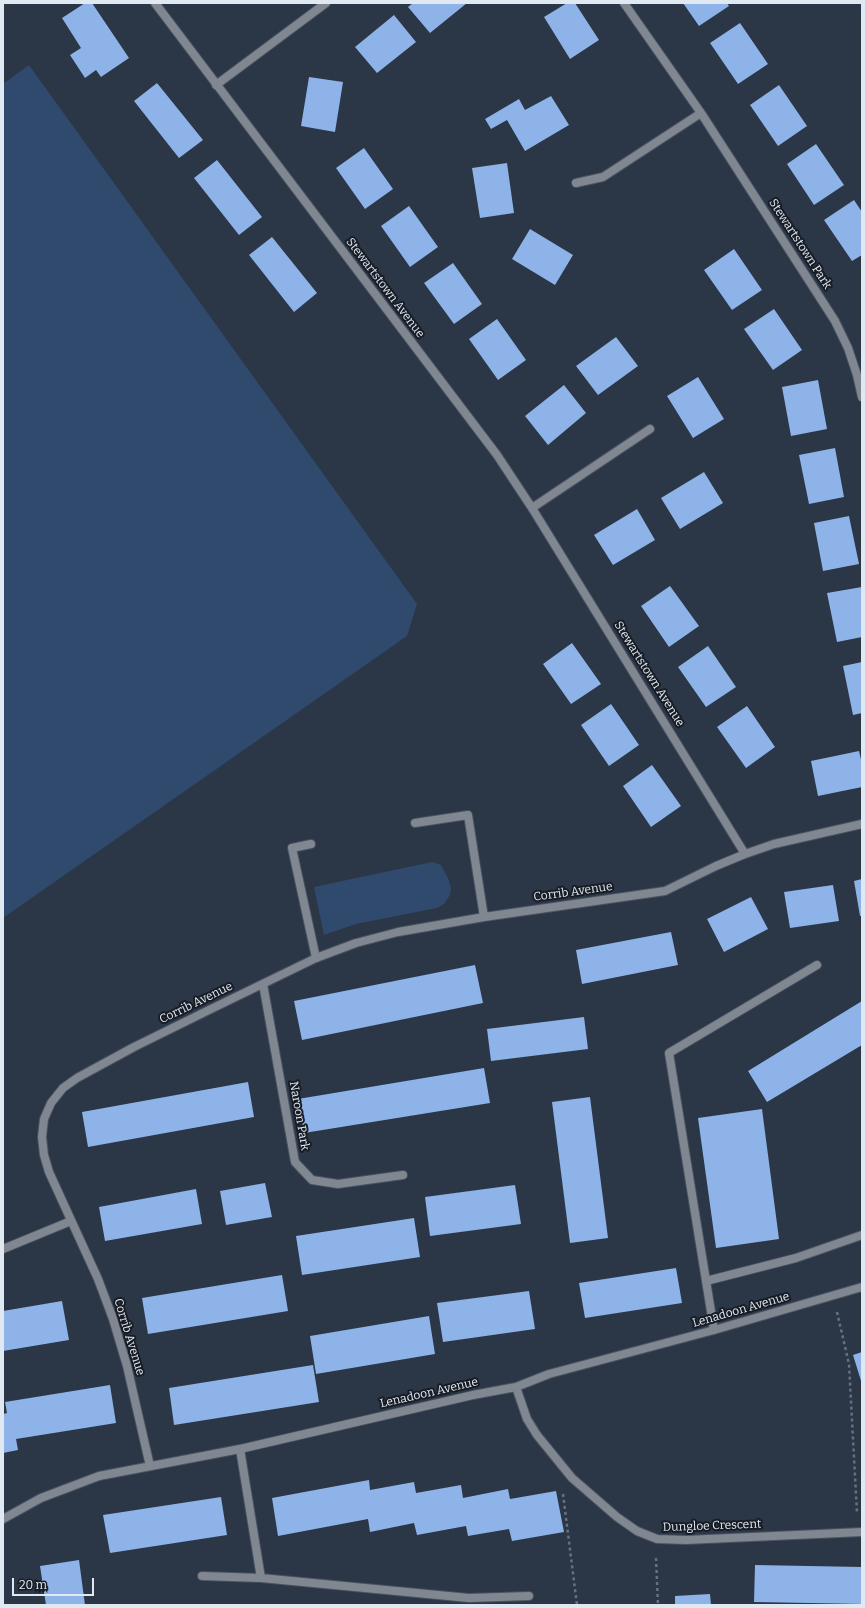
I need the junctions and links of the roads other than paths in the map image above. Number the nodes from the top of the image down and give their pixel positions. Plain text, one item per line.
1 (155, 3) edge
2 (326, 3) edge
3 (624, 3) edge
4 (216, 85) junction
5 (701, 113) junction
6 (576, 184) dead end
7 (862, 397) edge
8 (650, 429) dead end
9 (532, 508) junction
10 (415, 822) dead end
11 (862, 824) edge
12 (311, 844) dead end
13 (745, 854) junction
14 (484, 916) junction
15 (316, 958) junction
16 (817, 965) dead end
17 (263, 984) junction
18 (403, 1175) dead end
19 (71, 1221) junction
20 (862, 1235) edge
21 (3, 1249) edge
22 (706, 1281) junction
23 (862, 1287) edge
24 (714, 1330) junction
25 (516, 1387) junction
26 (240, 1449) junction
27 (150, 1466) junction
28 (3, 1519) edge
29 (860, 1532) edge
30 (202, 1576) dead end
31 (261, 1578) junction
32 (529, 1596) dead end

1 - 4 street, Stewartstown Avenue
2 - 4 street
3 - 5 street, Stewartstown Park
4 - 9 street, Stewartstown Avenue
5 - 6 street
5 - 7 street, Stewartstown Park
8 - 9 street
9 - 13 street, Stewartstown Avenue
10 - 14 street
11 - 13 street
12 - 15 street
13 - 14 street, Corrib Avenue
14 - 15 street, Corrib Avenue
15 - 17 street, Corrib Avenue
16 - 22 street
17 - 18 street, Naroon Park
17 - 19 street, Corrib Avenue
19 - 21 street
19 - 27 street, Corrib Avenue
20 - 22 street
22 - 24 street
23 - 24 street, Lenadoon Avenue
24 - 25 street, Lenadoon Avenue
25 - 26 street, Lenadoon Avenue
25 - 29 street, Dungloe Crescent
26 - 27 street, Lenadoon Avenue
26 - 31 street
27 - 28 street, Lenadoon Avenue
30 - 31 street
31 - 32 street

